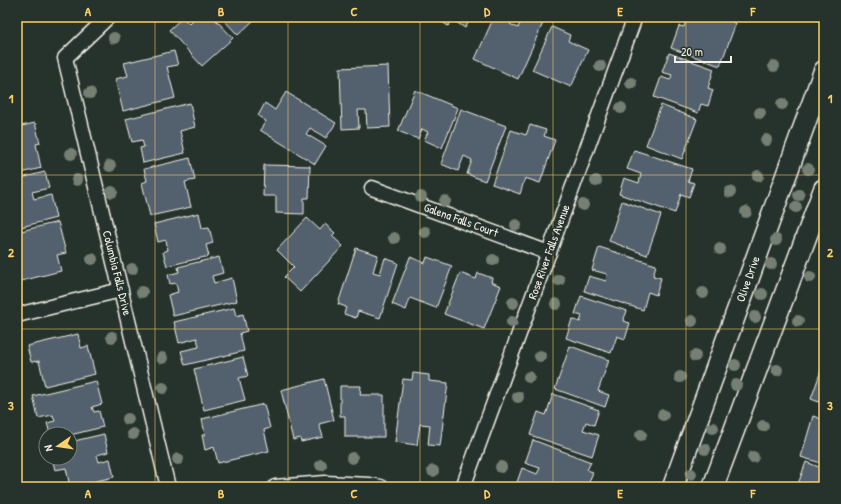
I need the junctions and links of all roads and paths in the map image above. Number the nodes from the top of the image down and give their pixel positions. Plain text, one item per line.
1 (108, 17) edge
2 (635, 17) edge
3 (824, 71) edge
4 (372, 188) dead end
5 (824, 189) edge
6 (549, 253) junction
7 (121, 290) junction
8 (17, 314) edge
9 (168, 487) edge
10 (275, 487) edge
11 (381, 487) edge
12 (463, 487) edge
13 (673, 487) edge
14 (713, 487) edge

1 - 7 street, Columbia Falls Drive
2 - 6 street, Rose River Falls Avenue
3 - 13 main road, Olive Drive
4 - 6 street, Galena Falls Court
5 - 14 main road
6 - 12 street, Rose River Falls Avenue
7 - 8 street
7 - 9 street, Columbia Falls Drive
10 - 11 street

